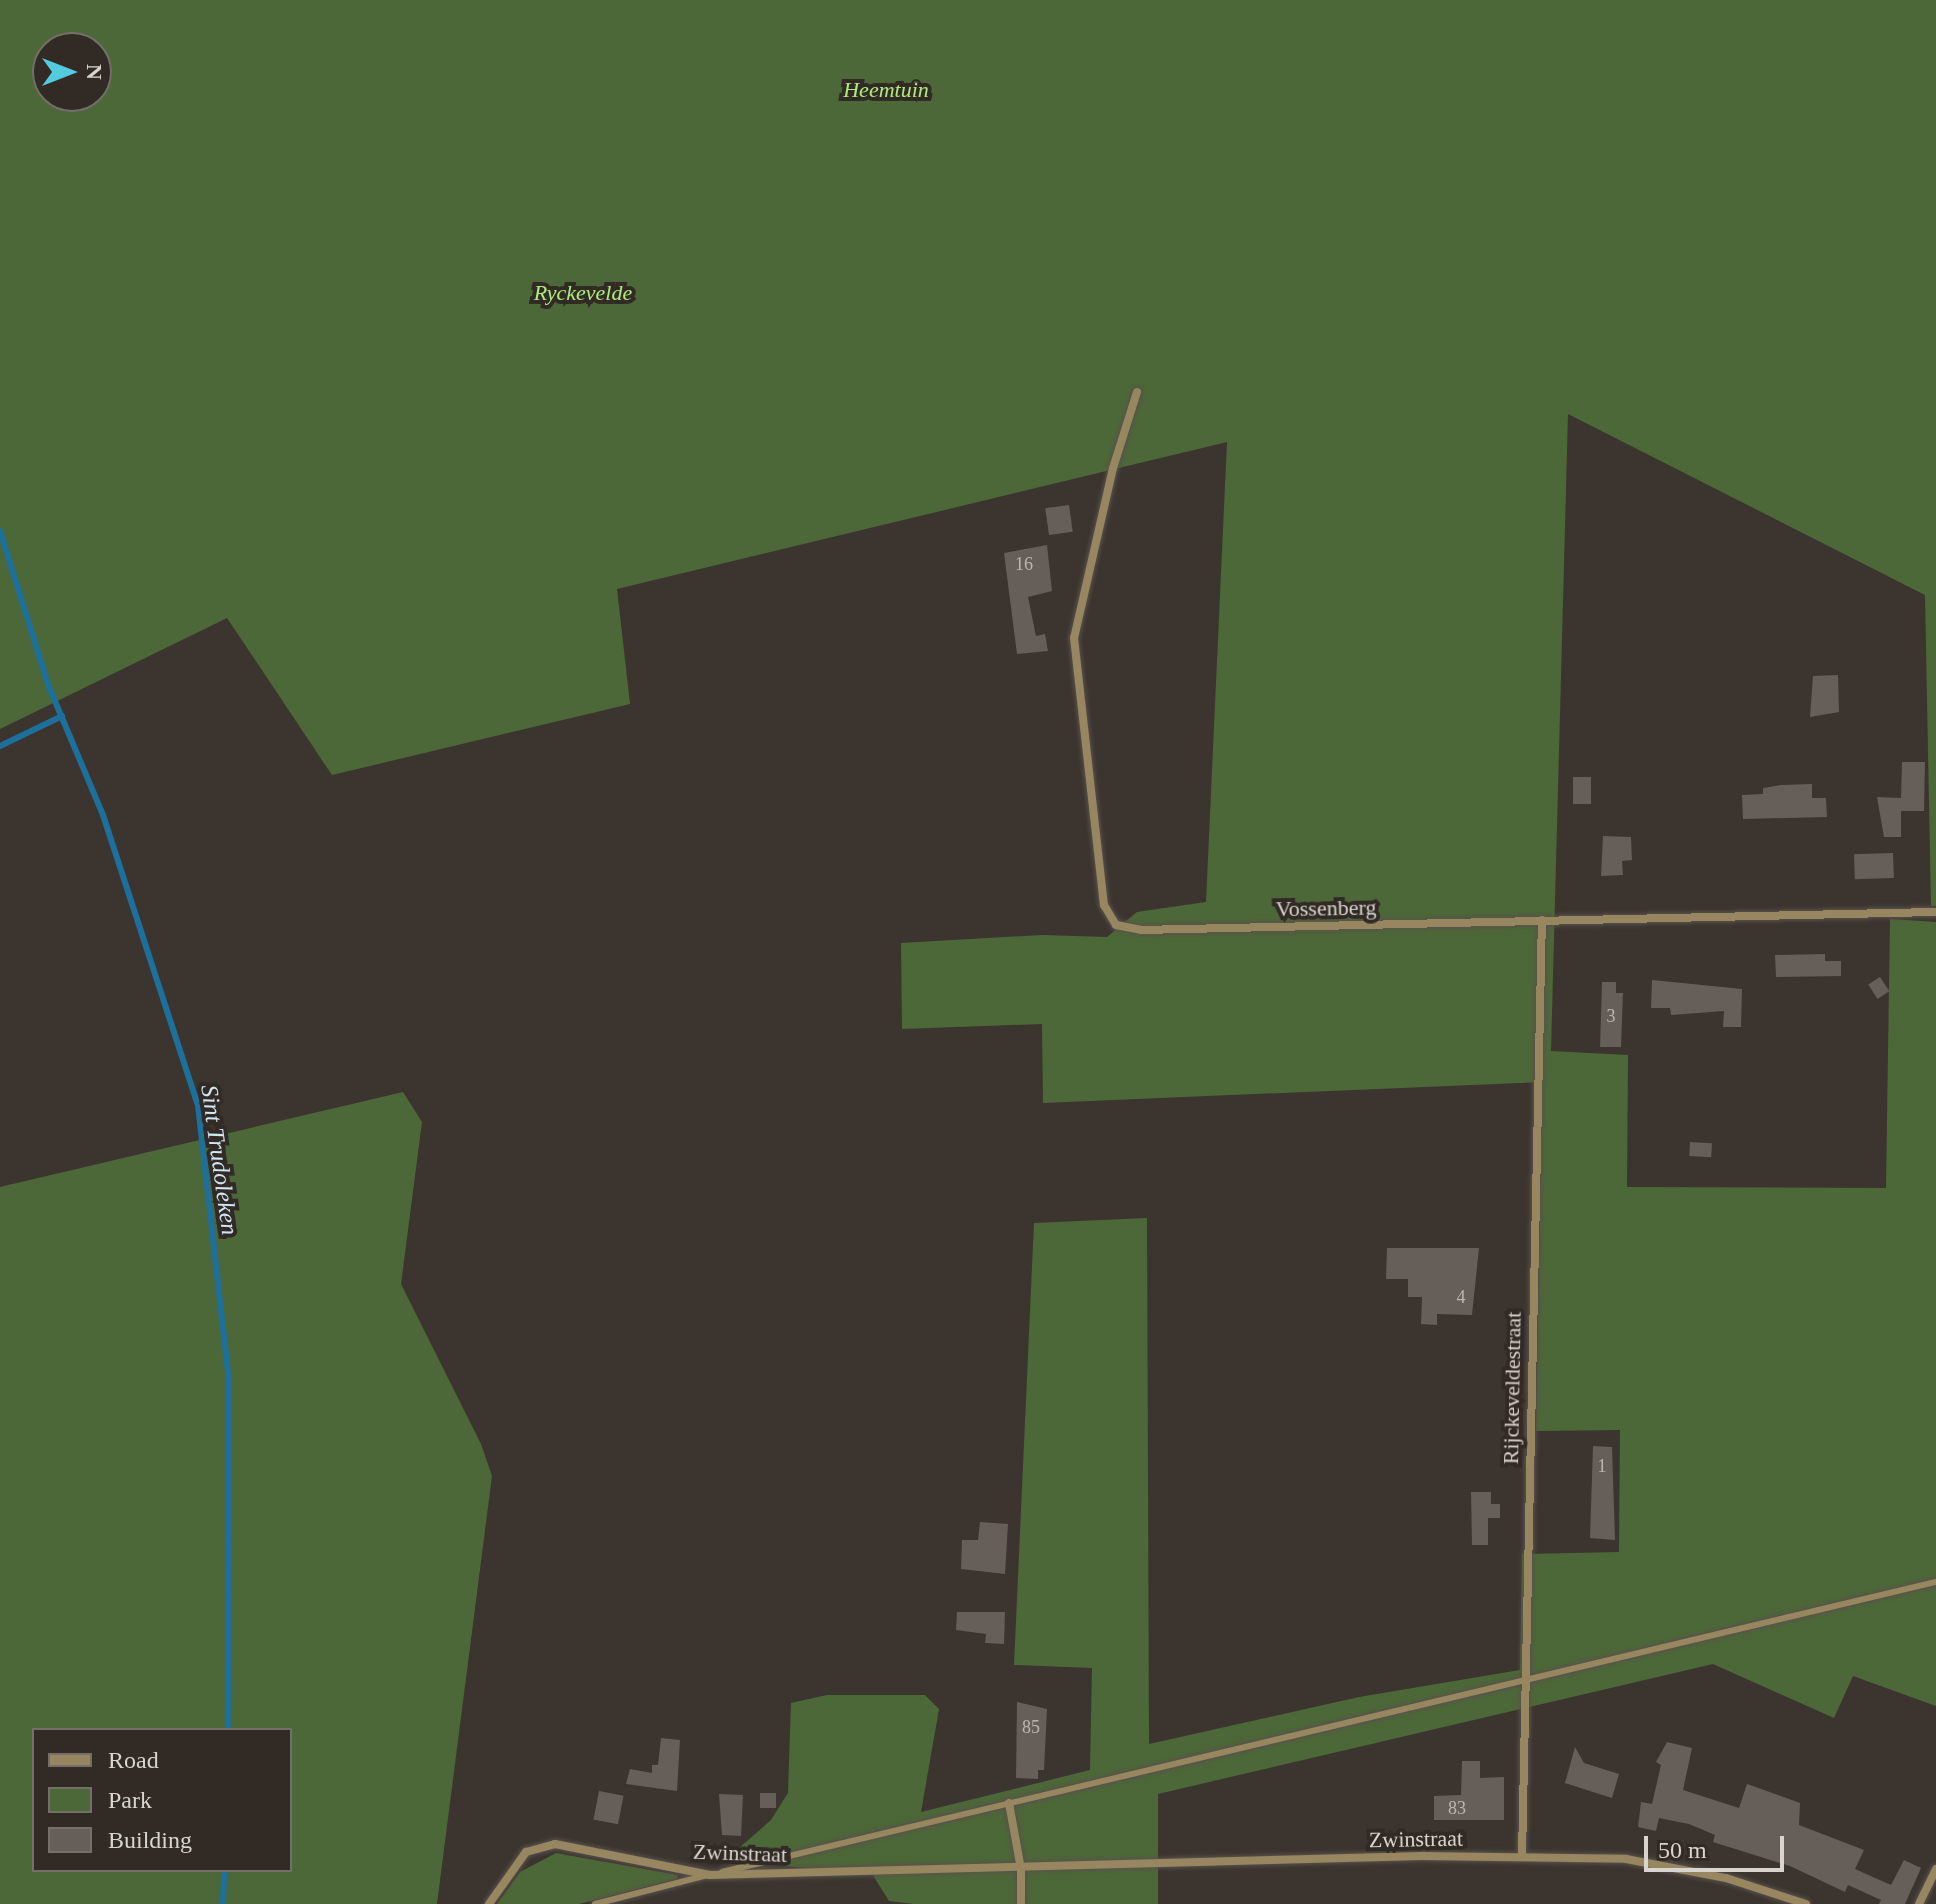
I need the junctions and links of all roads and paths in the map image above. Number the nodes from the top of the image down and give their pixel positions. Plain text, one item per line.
1 (1137, 392) dead end
2 (1936, 912) edge
3 (1542, 920) junction
4 (1936, 1582) edge
5 (1523, 1681) junction
6 (1009, 1803) junction
7 (1522, 1856) junction
8 (1021, 1869) junction
9 (1936, 1869) edge
10 (710, 1875) junction
11 (489, 1904) edge
12 (595, 1904) edge
13 (1021, 1904) edge
14 (1806, 1904) edge
15 (1919, 1904) edge

1 - 3 street, Vossenberg
2 - 3 street, Vossenberg
3 - 5 street, Rijckeveldestraat
4 - 5 lane
5 - 6 lane
5 - 7 street, Rijckeveldestraat
6 - 8 street
6 - 10 lane
7 - 8 street, Zwinstraat
7 - 14 street, Zwinstraat
8 - 10 street, Zwinstraat
8 - 13 street
9 - 15 street
10 - 11 street, Zwinstraat
10 - 12 lane

